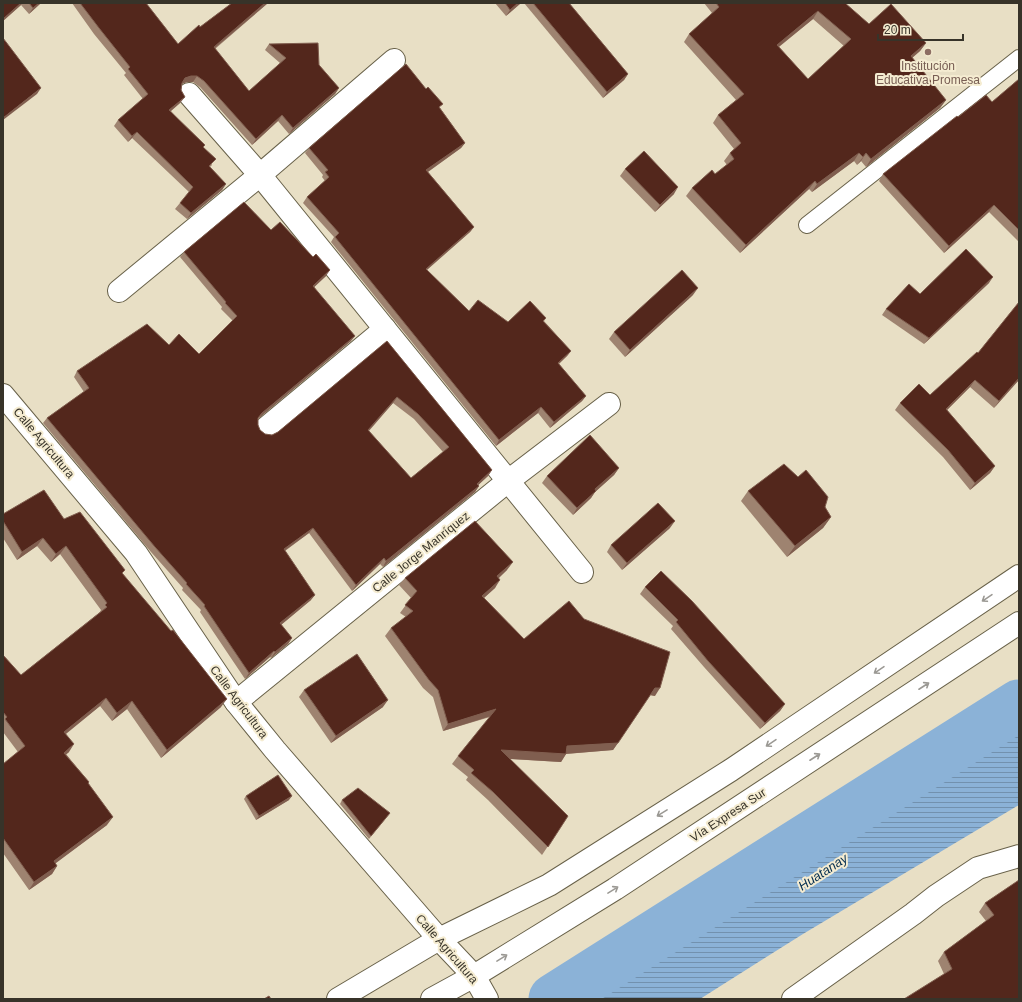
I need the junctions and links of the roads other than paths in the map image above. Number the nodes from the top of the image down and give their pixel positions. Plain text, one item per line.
1 (1019, 58) edge
2 (394, 60) dead end
3 (189, 94) dead end
4 (260, 175) junction
5 (807, 225) dead end
6 (119, 291) dead end
7 (385, 330) junction
8 (3, 395) edge
9 (609, 404) dead end
10 (266, 428) dead end
11 (508, 481) junction
12 (582, 572) dead end
13 (1019, 576) edge
14 (1019, 623) edge
15 (236, 702) junction
16 (1019, 856) edge
17 (439, 939) junction
18 (474, 976) junction
19 (799, 997) edge
20 (338, 999) edge
21 (432, 999) edge
22 (487, 999) edge

1 - 5 lane
2 - 4 street
3 - 4 street
4 - 6 street
4 - 7 street
7 - 10 street
7 - 11 street
8 - 15 street, Calle Agricultura
9 - 11 street, Calle Jorge Manríquez
11 - 12 street
11 - 15 street, Calle Jorge Manríquez
13 -> 17 street
18 -> 14 street, Vía Expresa Sur
15 - 17 street, Calle Agricultura
16 - 19 street
17 - 18 street, Calle Agricultura
17 - 20 street
18 - 21 street, Vía Expresa Sur
18 - 22 street, Calle Agricultura

